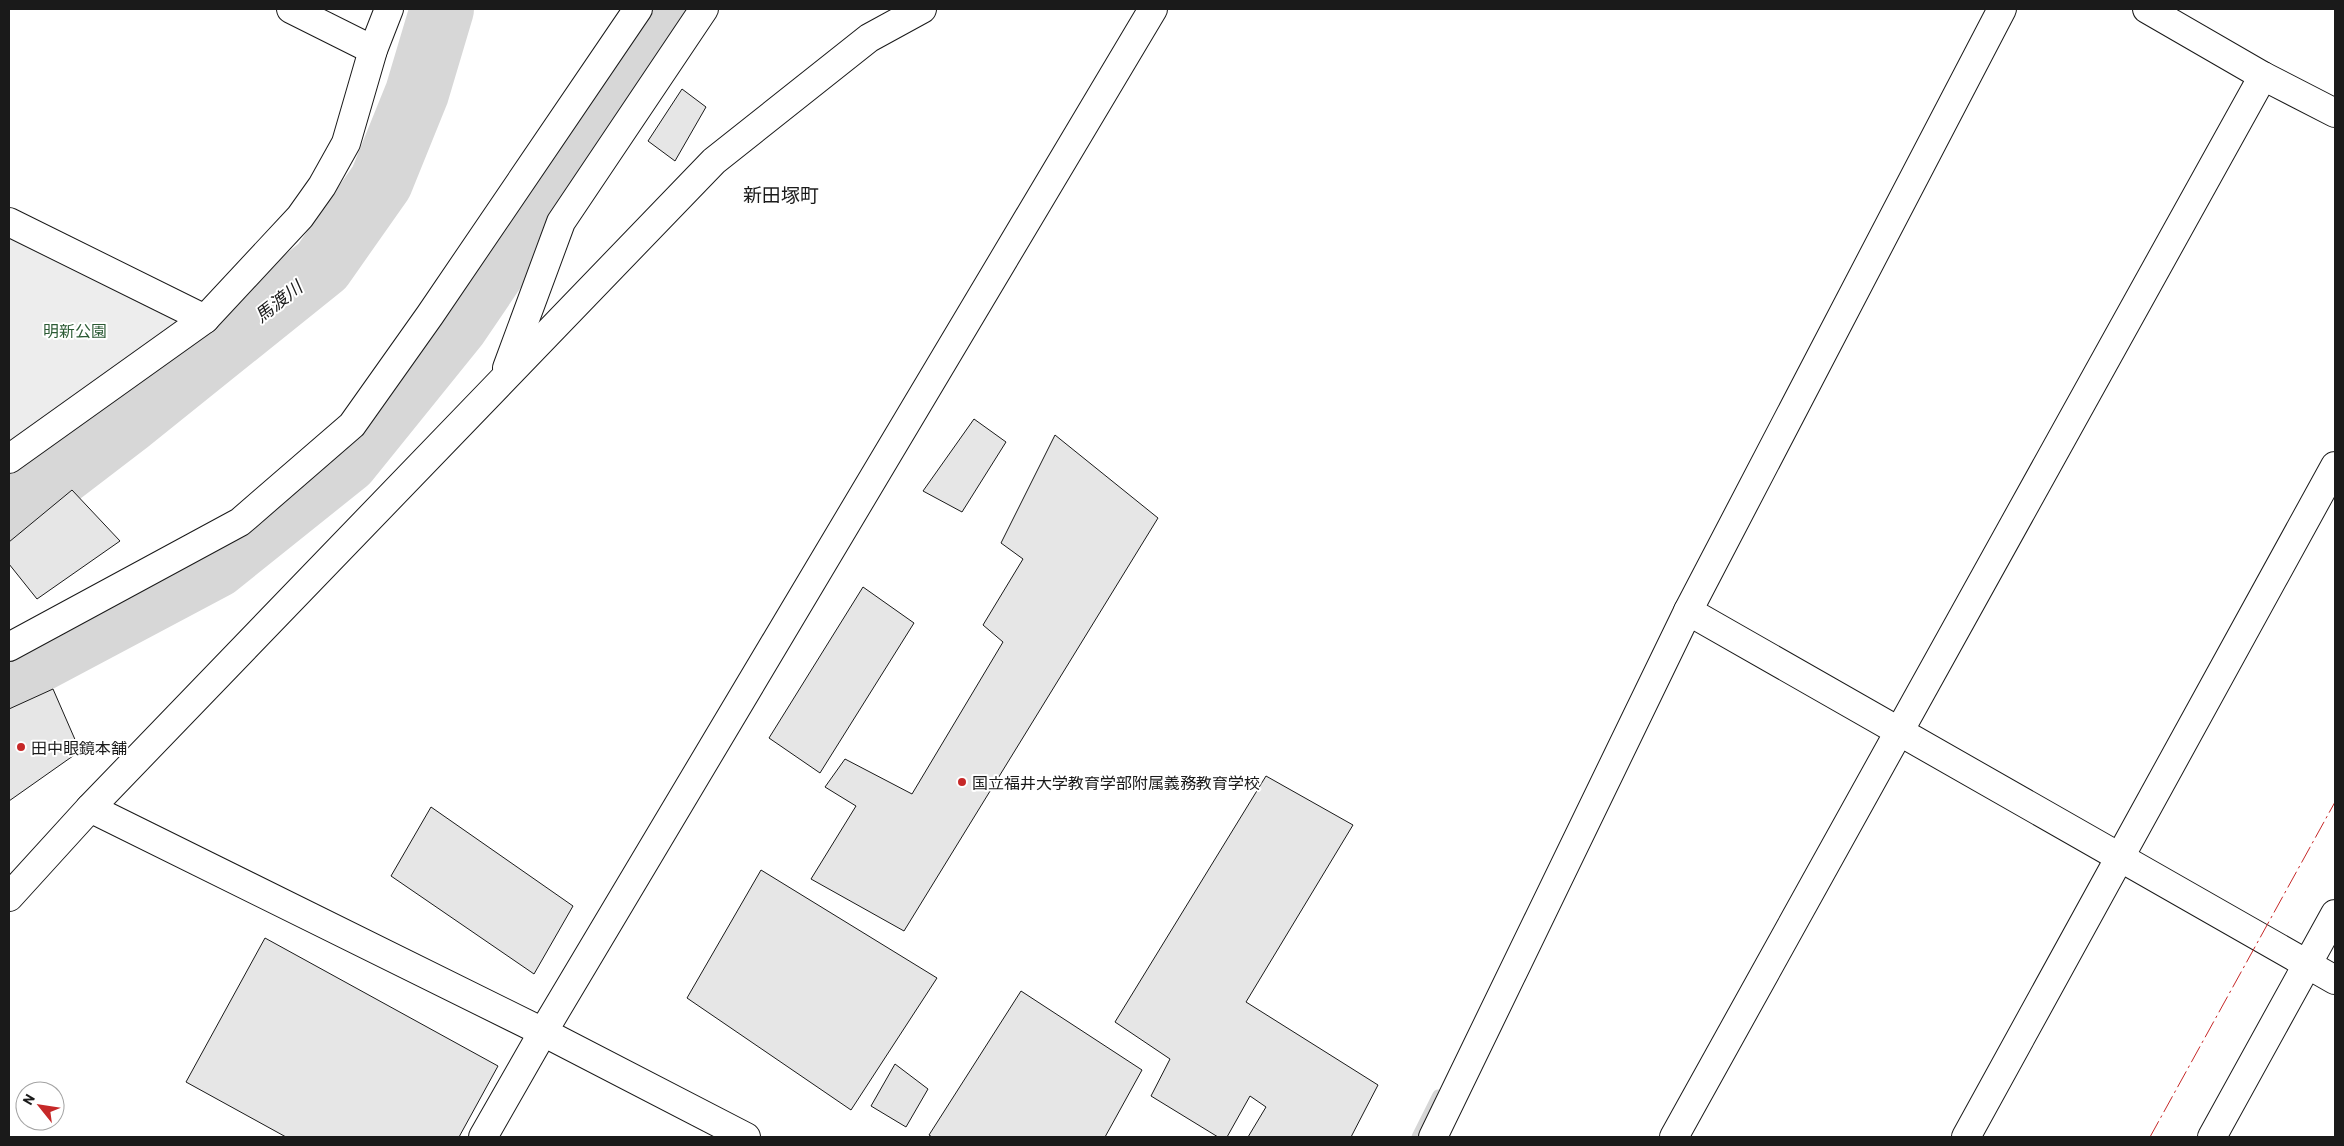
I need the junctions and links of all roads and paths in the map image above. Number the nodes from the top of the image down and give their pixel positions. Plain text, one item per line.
1 (291, 9) edge
2 (389, 9) edge
3 (638, 9) edge
4 (704, 9) edge
5 (922, 9) edge
6 (1153, 9) edge
7 (2002, 9) edge
8 (2148, 9) edge
9 (373, 50) junction
10 (2263, 76) junction
11 (2335, 114) edge
12 (9, 222) edge
13 (205, 319) junction
14 (503, 378) junction
15 (9, 459) edge
16 (2335, 466) edge
17 (1688, 611) junction
18 (9, 647) edge
19 (1898, 730) junction
20 (90, 808) junction
21 (2121, 857) junction
22 (9, 897) edge
23 (2335, 914) edge
24 (2308, 964) junction
25 (2335, 980) edge
26 (543, 1032) junction
27 (483, 1137) edge
28 (746, 1137) edge
29 (1434, 1137) edge
30 (1674, 1137) edge
31 (1966, 1137) edge
32 (2212, 1137) edge

1 - 9 street
2 - 9 street
3 - 18 street
4 - 14 street
5 - 14 street
6 - 26 street
7 - 17 street
8 - 10 street
9 - 13 street
10 - 11 street
10 - 19 street
12 - 13 street
13 - 15 street
14 - 20 street
16 - 21 street
17 - 19 street
17 - 29 street
19 - 21 street
19 - 30 street
20 - 22 street
20 - 26 street
21 - 24 street
21 - 31 street
23 - 24 street
24 - 25 street
24 - 32 street
26 - 27 street
26 - 28 street

